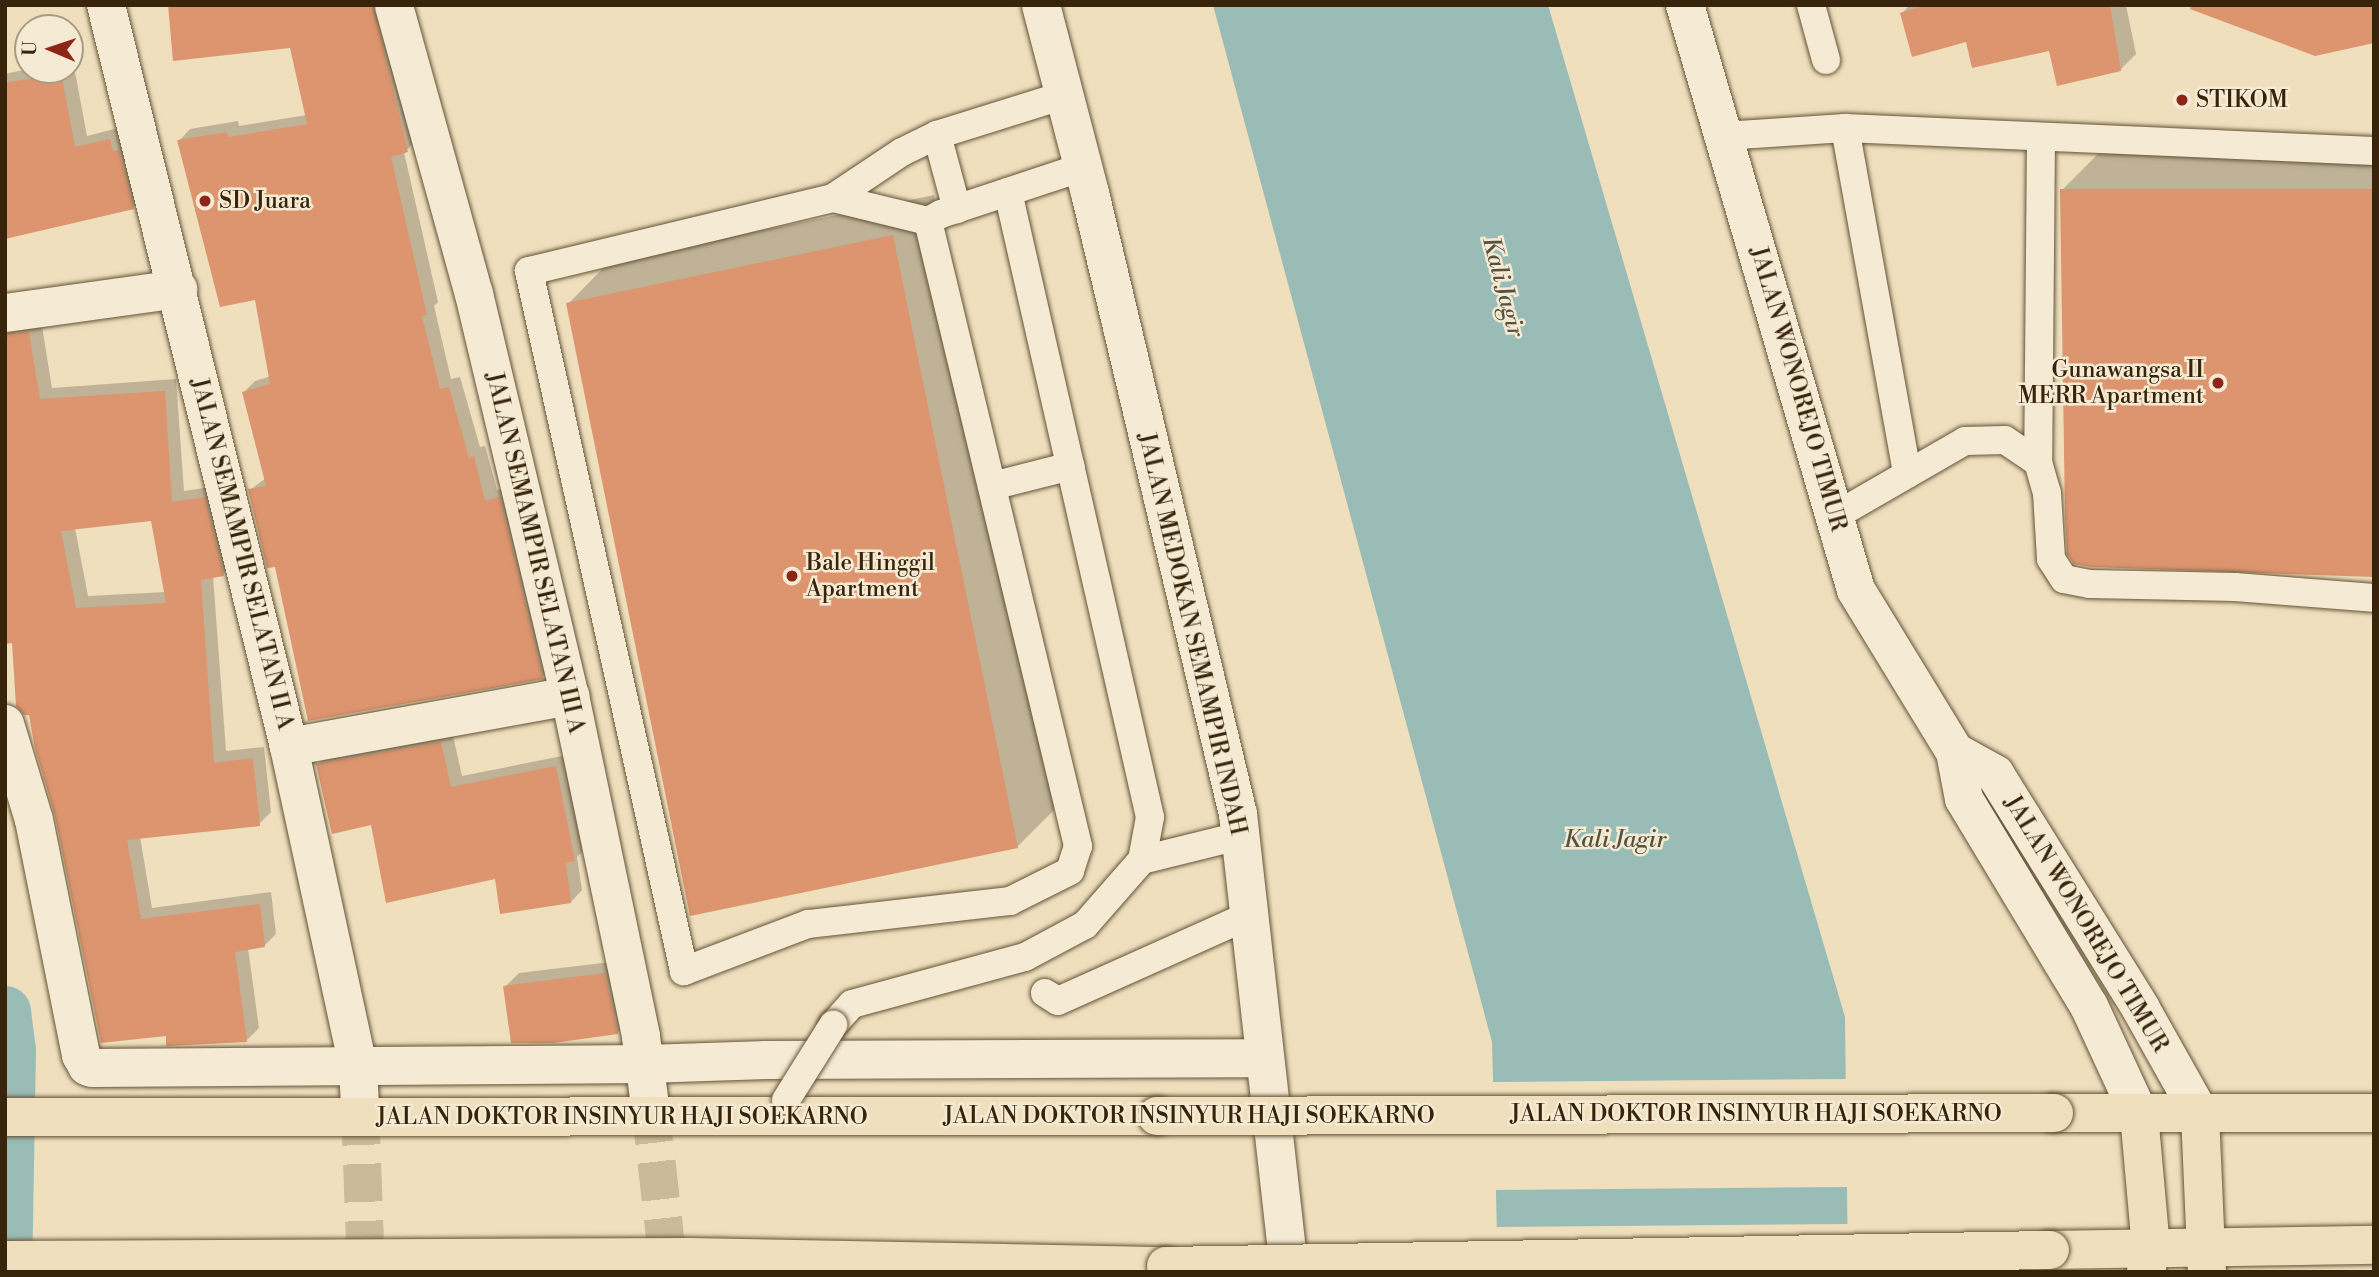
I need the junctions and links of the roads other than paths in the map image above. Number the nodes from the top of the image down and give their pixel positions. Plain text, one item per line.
1 (106, 5) edge
2 (1041, 5) edge
3 (1685, 5) edge
4 (1811, 5) edge
5 (394, 6) edge
6 (1826, 60) dead end
7 (1065, 95) junction
8 (1845, 128) junction
9 (937, 135) junction
10 (1724, 136) junction
11 (2041, 137) junction
12 (2374, 151) edge
13 (1083, 167) junction
14 (1008, 192) junction
15 (833, 198) junction
16 (957, 209) junction
17 (928, 221) junction
18 (178, 289) junction
19 (5, 313) edge
20 (2038, 462) junction
21 (1071, 466) junction
22 (1907, 473) junction
23 (992, 486) junction
24 (1835, 516) junction
25 (2374, 598) edge
26 (570, 696) junction
27 (5, 724) edge
28 (289, 747) junction
29 (1955, 752) junction
30 (1239, 836) junction
31 (1142, 860) junction
32 (1248, 916) junction
33 (1045, 993) dead end
34 (1263, 1058) junction
35 (646, 1064) junction
36 (358, 1065) junction
37 (650, 1105) tunnel mouth
38 (360, 1107) tunnel mouth
39 (780, 1108) junction
40 (2374, 1113) edge
41 (2139, 1114) junction
42 (2200, 1114) junction
43 (5, 1117) edge
44 (2374, 1245) edge
45 (5, 1259) edge
46 (2207, 1259) edge
47 (2149, 1260) edge
48 (694, 1264) edge
49 (1156, 1267) edge
50 (1289, 1272) edge

1 - 18 street, JALAN SEMAMPIR SELATAN II A
2 - 7 street, JALAN MEDOKAN SEMAMPIR INDAH
3 - 10 street, JALAN WONOREJO TIMUR
4 - 6 lane
5 - 26 street, JALAN SEMAMPIR SELATAN III A
7 - 9 lane
7 - 13 street, JALAN MEDOKAN SEMAMPIR INDAH
8 - 10 lane
8 - 11 lane
8 - 22 lane
9 - 15 lane
9 - 16 lane
10 - 24 street, JALAN WONOREJO TIMUR
11 - 12 lane
11 - 20 lane
13 - 14 lane
13 - 30 street, JALAN MEDOKAN SEMAMPIR INDAH
14 - 16 lane
14 - 21 lane
15 - 17 lane
15 - 23 lane
16 - 17 lane
17 - 23 lane
18 - 19 street
18 - 28 street, JALAN SEMAMPIR SELATAN II A
20 - 22 lane
20 - 25 lane
21 - 23 lane
21 - 31 lane
22 - 24 lane
24 - 29 street, JALAN WONOREJO TIMUR
26 - 28 street
26 - 35 street, JALAN SEMAMPIR SELATAN III A
27 - 36 street
28 - 36 street, JALAN SEMAMPIR SELATAN II A
29 - 41 street, JALAN WONOREJO TIMUR
29 - 42 street, JALAN WONOREJO TIMUR
30 - 31 lane
30 - 32 street, JALAN MEDOKAN SEMAMPIR INDAH
31 - 39 lane, bridge
32 - 33 lane
32 - 34 street, JALAN MEDOKAN SEMAMPIR INDAH
34 - 35 street
34 - 50 street, JALAN MEDOKAN SEMAMPIR INDAH
35 - 36 street
35 - 37 street, JALAN SEMAMPIR SELATAN III A
36 - 38 street, JALAN SEMAMPIR SELATAN II A
39 - 41 main road, JALAN DOKTOR INSINYUR HAJI SOEKARNO, bridge
39 - 43 main road, JALAN DOKTOR INSINYUR HAJI SOEKARNO
40 - 42 main road, JALAN DOKTOR INSINYUR HAJI SOEKARNO
41 - 42 main road, JALAN DOKTOR INSINYUR HAJI SOEKARNO
41 - 47 main road
42 - 46 main road
44 - 46 main road
45 - 48 main road
46 - 47 main road
47 - 49 main road, bridge
48 - 49 main road

